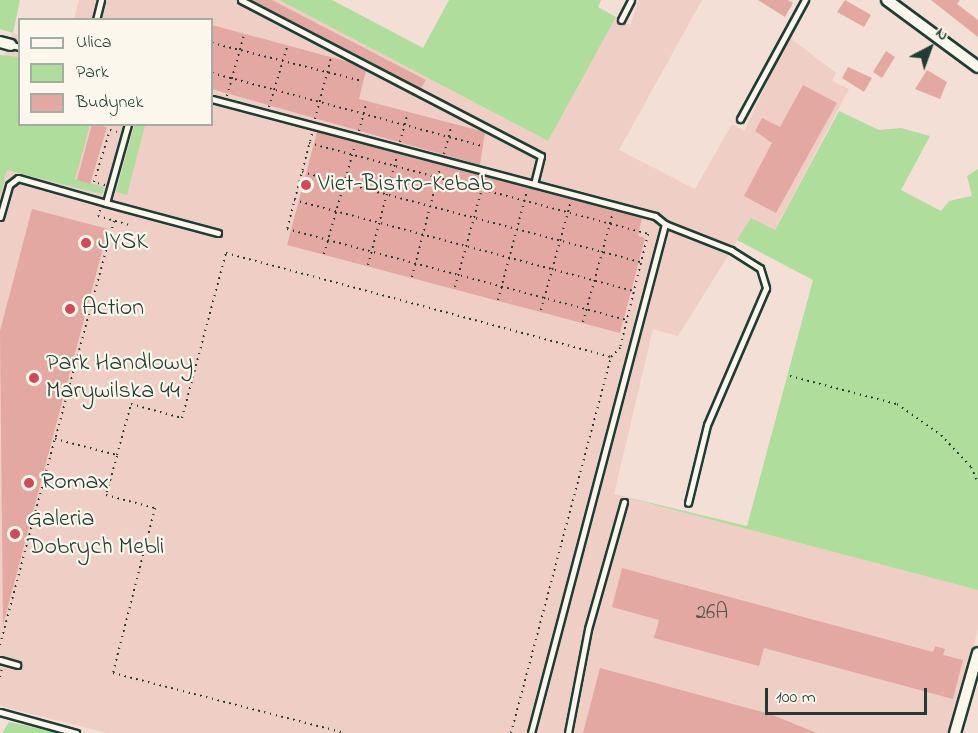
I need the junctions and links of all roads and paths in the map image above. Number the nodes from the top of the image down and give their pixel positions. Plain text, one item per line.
1 (100, 0) edge
2 (241, 0) edge
3 (631, 0) edge
4 (805, 0) edge
5 (887, 0) edge
6 (96, 18) edge
7 (621, 20) dead end
8 (244, 35) dead end
9 (213, 43) edge
10 (287, 47) dead end
11 (240, 50) junction
12 (331, 58) dead end
13 (283, 61) junction
14 (978, 66) edge
15 (327, 73) junction
16 (213, 74) edge
17 (232, 79) junction
18 (362, 81) dead end
19 (275, 91) junction
20 (213, 99) edge
21 (319, 102) junction
22 (367, 102) dead end
23 (226, 103) junction
24 (408, 113) dead end
25 (267, 114) junction
26 (363, 114) junction
27 (740, 119) dead end
28 (405, 125) junction
29 (452, 125) dead end
30 (127, 126) edge
31 (314, 126) junction
32 (302, 132) dead end
33 (311, 134) junction
34 (449, 137) junction
35 (357, 138) junction
36 (309, 143) junction
37 (483, 146) dead end
38 (398, 149) junction
39 (352, 156) junction
40 (442, 160) junction
41 (394, 167) junction
42 (301, 171) junction
43 (486, 172) junction
44 (438, 178) junction
45 (518, 180) junction
46 (344, 183) junction
47 (534, 184) junction
48 (482, 189) junction
49 (387, 194) junction
50 (572, 195) junction
51 (294, 200) junction
52 (524, 201) junction
53 (106, 203) junction
54 (431, 206) junction
55 (614, 206) junction
56 (335, 211) junction
57 (568, 213) junction
58 (0, 217) edge
59 (473, 218) junction
60 (114, 221) dead end
61 (379, 222) junction
62 (610, 224) junction
63 (665, 224) junction
64 (517, 230) junction
65 (218, 233) dead end
66 (423, 234) junction
67 (327, 240) junction
68 (560, 242) junction
69 (465, 246) junction
70 (371, 251) junction
71 (603, 251) junction
72 (324, 254) dead end
73 (510, 258) junction
74 (641, 262) junction
75 (416, 263) junction
76 (368, 265) dead end
77 (552, 269) junction
78 (458, 275) junction
79 (412, 277) dead end
80 (594, 280) junction
81 (502, 286) junction
82 (455, 287) dead end
83 (634, 291) junction
84 (544, 298) junction
85 (498, 300) dead end
86 (541, 310) dead end
87 (586, 310) junction
88 (626, 320) junction
89 (583, 322) dead end
90 (634, 344) junction
91 (620, 348) junction
92 (611, 357) junction
93 (790, 376) dead end
94 (55, 439) junction
95 (117, 455) junction
96 (978, 483) edge
97 (624, 502) dead end
98 (688, 503) dead end
99 (0, 645) edge
100 (978, 653) edge
101 (0, 660) edge
102 (16, 665) dead end
103 (0, 712) edge
104 (76, 733) edge
105 (345, 733) edge
106 (511, 733) edge
107 (531, 733) edge
108 (568, 733) edge
109 (956, 733) edge

1 - 6 lane
2 - 47 lane
3 - 7 lane
4 - 27 lane
5 - 14 street
8 - 11 path
9 - 11 path
10 - 13 path
11 - 13 path
11 - 17 path
12 - 15 path
13 - 15 path
13 - 19 path
15 - 18 path
15 - 21 path
16 - 17 path
17 - 19 path
17 - 23 path
19 - 21 path
19 - 25 path
20 - 23 lane
21 - 26 path
21 - 31 path
22 - 26 path
23 - 25 lane
24 - 28 path
25 - 31 lane
26 - 28 path
26 - 35 path
28 - 34 path
28 - 38 path
29 - 34 path
30 - 53 lane
31 - 33 path
31 - 35 lane
32 - 33 path
33 - 36 path
34 - 37 path
34 - 40 path
35 - 38 lane
35 - 39 path
36 - 39 path
36 - 42 path
38 - 40 lane
38 - 41 path
39 - 41 path
39 - 46 path
40 - 43 lane
40 - 44 path
41 - 44 path
41 - 49 path
42 - 46 path
42 - 51 path
43 - 45 lane
43 - 48 path
44 - 48 path
44 - 54 path
45 - 47 lane
45 - 52 path
46 - 49 path
46 - 56 path
47 - 50 lane
48 - 52 path
48 - 59 path
49 - 54 path
49 - 61 path
50 - 55 lane
50 - 57 path
51 - 56 path
51 - 67 path
52 - 57 path
52 - 64 path
53 - 58 lane
53 - 65 lane
54 - 59 path
54 - 66 path
55 - 62 path
55 - 63 lane
56 - 61 path
56 - 67 path
57 - 62 path
57 - 68 path
59 - 64 path
59 - 69 path
60 - 94 path
61 - 66 path
61 - 70 path
62 - 71 path
62 - 74 path
63 - 90 lane
63 - 98 lane
64 - 68 path
64 - 73 path
66 - 69 path
66 - 75 path
67 - 70 path
67 - 72 path
68 - 71 path
68 - 77 path
69 - 73 path
69 - 78 path
70 - 75 path
70 - 76 path
71 - 74 path
71 - 80 path
73 - 77 path
73 - 81 path
74 - 83 path
75 - 78 path
75 - 79 path
77 - 80 path
77 - 84 path
78 - 81 path
78 - 82 path
80 - 83 path
80 - 87 path
81 - 84 path
81 - 85 path
83 - 88 path
84 - 86 path
84 - 87 path
87 - 88 path
87 - 89 path
88 - 91 path
90 - 91 path
90 - 107 lane
91 - 92 path
92 - 95 path
92 - 106 path
93 - 96 path
94 - 95 path
94 - 99 path
95 - 105 path
97 - 108 lane
100 - 109 street
101 - 102 lane
103 - 104 lane

